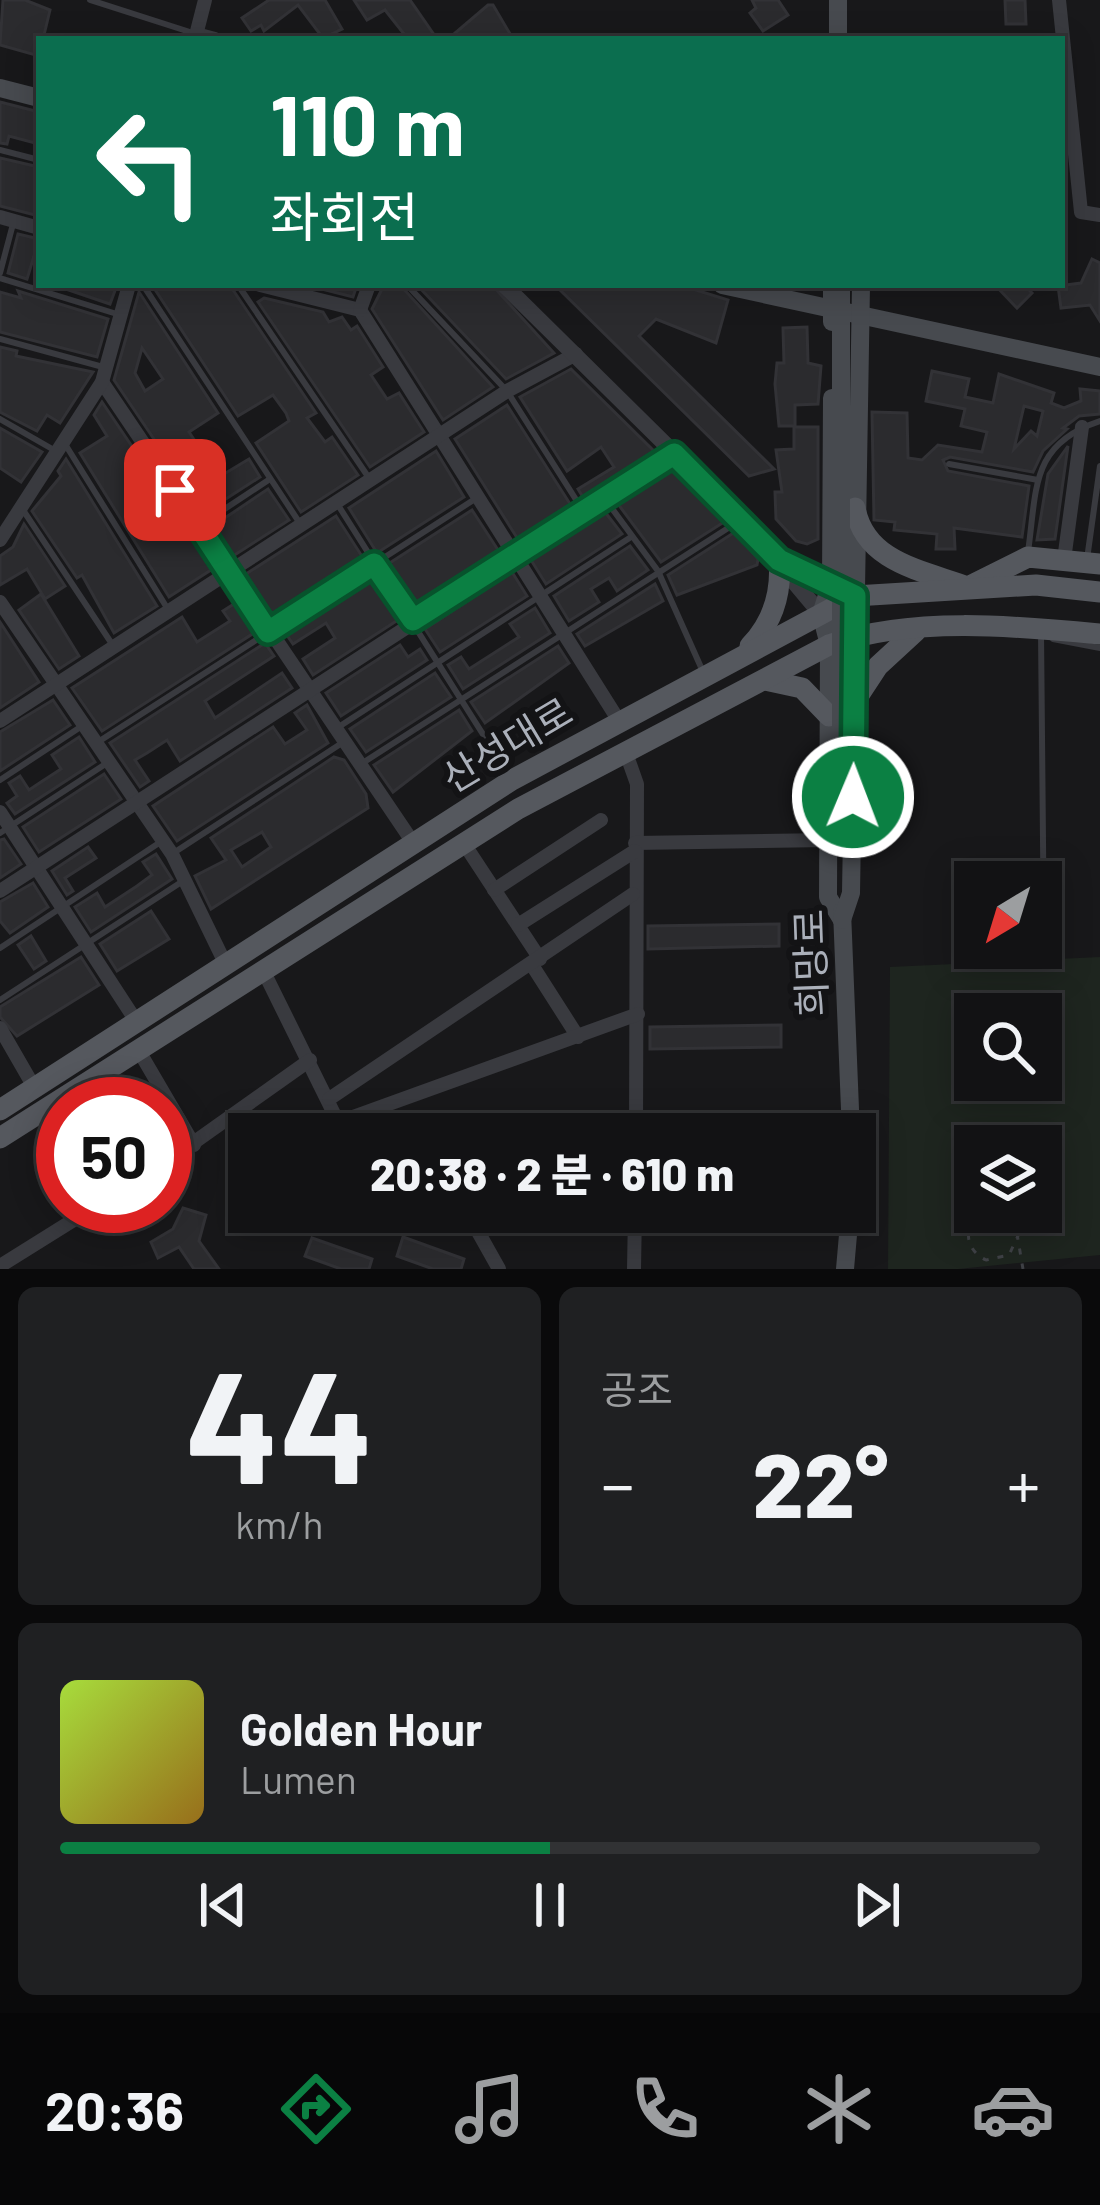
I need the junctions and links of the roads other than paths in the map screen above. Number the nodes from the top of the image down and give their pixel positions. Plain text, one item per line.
1 (90, 0) edge
2 (205, 0) edge
3 (838, 0) edge
4 (1059, 0) edge
5 (193, 36) edge
6 (196, 36) edge
7 (838, 36) edge
8 (1063, 36) edge
9 (1065, 58) edge
10 (0, 88) edge
11 (36, 97) edge
12 (0, 150) edge
13 (36, 159) edge
14 (1100, 215) edge
15 (7, 219) edge
16 (36, 227) edge
17 (0, 275) edge
18 (36, 287) edge
19 (39, 288) edge
20 (128, 288) edge
21 (145, 288) edge
22 (240, 288) edge
23 (272, 288) edge
24 (369, 288) edge
25 (409, 288) edge
26 (507, 288) edge
27 (832, 288) edge
28 (841, 288) edge
29 (861, 288) edge
30 (769, 292) edge
31 (360, 310) junction
32 (832, 310) junction
33 (121, 315) junction
34 (862, 316) junction
35 (0, 339) edge
36 (576, 354) junction
37 (1100, 367) edge
38 (104, 375) junction
39 (507, 391) junction
40 (0, 419) edge
41 (1100, 421) edge
42 (1082, 427) junction
43 (440, 436) junction
44 (61, 448) junction
45 (674, 454) junction
46 (949, 464) dead end
47 (1079, 464) junction
48 (1100, 467) edge
49 (270, 478) junction
50 (1038, 479) junction
51 (370, 481) junction
52 (478, 497) junction
53 (605, 499) junction
54 (337, 504) junction
55 (21, 507) junction
56 (854, 508) junction
57 (584, 512) junction
58 (741, 519) junction
59 (199, 526) junction
60 (303, 528) junction
61 (631, 537) junction
62 (0, 540) edge
63 (517, 554) junction
64 (1028, 556) junction
65 (779, 560) junction
66 (1084, 562) edge
67 (374, 564) junction
68 (658, 571) junction
69 (228, 576) junction
70 (832, 583) junction
71 (968, 587) junction
72 (1100, 592) edge
73 (542, 593) junction
74 (855, 596) junction
75 (0, 602) edge
76 (171, 614) junction
77 (821, 614) junction
78 (413, 620) junction
79 (1041, 628) junction
80 (916, 631) junction
81 (268, 632) junction
82 (567, 633) junction
83 (1100, 634) edge
84 (856, 635) junction
85 (829, 645) junction
86 (115, 648) junction
87 (1100, 648) edge
88 (744, 653) junction
89 (439, 661) junction
90 (705, 677) junction
91 (764, 680) junction
92 (59, 685) junction
93 (306, 690) junction
94 (462, 698) junction
95 (855, 701) junction
96 (829, 716) junction
97 (0, 721) edge
98 (619, 721) junction
99 (82, 725) junction
100 (338, 737) junction
101 (96, 744) junction
102 (626, 753) junction
103 (107, 763) junction
104 (358, 766) junction
105 (0, 780) edge
106 (512, 780) junction
107 (135, 801) junction
108 (0, 812) edge
109 (601, 820) dead end
110 (4, 830) edge
111 (828, 840) junction
112 (463, 842) junction
113 (413, 844) junction
114 (635, 847) junction
115 (167, 848) junction
116 (1043, 861) edge
117 (35, 868) junction
118 (185, 879) junction
119 (494, 890) junction
120 (0, 891) edge
121 (633, 895) junction
122 (61, 908) junction
123 (842, 920) junction
124 (518, 926) junction
125 (85, 943) junction
126 (0, 948) edge
127 (536, 962) junction
128 (226, 965) junction
129 (262, 968) junction
130 (0, 1000) edge
131 (638, 1014) junction
132 (138, 1024) junction
133 (0, 1028) edge
134 (578, 1036) junction
135 (139, 1051) junction
136 (310, 1060) junction
137 (98, 1077) edge
138 (34, 1087) junction
139 (329, 1099) junction
140 (0, 1110) edge
141 (335, 1113) edge
142 (380, 1113) edge
143 (636, 1113) edge
144 (850, 1113) edge
145 (36, 1116) edge
146 (0, 1138) edge
147 (194, 1145) joint
148 (53, 1233) edge
149 (479, 1233) edge
150 (635, 1233) edge
151 (848, 1233) edge
152 (0, 1266) edge
153 (499, 1269) edge
154 (634, 1269) edge
155 (844, 1269) edge

1 - 5 lane
2 - 6 street
3 - 7 main road
4 - 8 street
9 - 14 street
10 - 11 main road
12 - 13 lane
15 - 16 street
15 - 17 lane
17 - 18 lane
19 - 33 lane
20 - 33 street
21 - 49 lane
22 - 51 lane
23 - 31 street
24 - 31 street
25 - 39 lane
26 - 36 street
27 - 32 main road
28 - 123 main road, 희망로, bridge
29 - 34 main road
30 - 32 main road
31 - 43 street
32 - 34 main road
32 - 70 main road
33 - 38 street
34 - 37 main road
34 - 56 main road
35 - 38 lane
36 - 39 street
36 - 45 street
38 - 44 street
38 - 59 street
39 - 43 street
39 - 57 lane
40 - 44 lane
41 - 42 lane
42 - 47 street
42 - 50 lane
43 - 51 street
43 - 52 street
44 - 55 street
44 - 76 lane
45 - 53 street
45 - 58 street
46 - 50 lane
47 - 48 lane
47 - 66 street
48 - 66 lane
49 - 59 lane
49 - 60 lane
50 - 64 lane
51 - 54 street
52 - 63 street
52 - 67 lane
53 - 57 street
53 - 61 lane
54 - 60 street
54 - 67 lane
55 - 62 street
55 - 86 lane
56 - 71 main road
56 - 74 main road
57 - 63 street
58 - 65 street
58 - 68 lane
59 - 69 street
60 - 69 street
61 - 68 lane
61 - 73 lane
63 - 73 street
63 - 78 street
64 - 66 main road
64 - 71 main road
65 - 70 main road
65 - 77 street
65 - 88 main road
67 - 78 lane
67 - 81 lane
68 - 82 lane
68 - 90 lane
69 - 76 street
69 - 81 street
70 - 74 main road
70 - 77 main road
71 - 72 main road, 산성대로
71 - 74 main road, 산성대로
73 - 82 street
73 - 89 lane
74 - 77 main road, 산성대로
74 - 84 main road
75 - 92 street
76 - 86 street
77 - 85 main road
77 - 88 main road, 산성대로
78 - 89 lane
78 - 93 street
79 - 80 main road, 산성대로
79 - 83 main road, 산성대로
79 - 87 lane
79 - 116 lane
80 - 84 main road, 산성대로
80 - 95 main road
81 - 93 street
81 - 101 lane
82 - 94 lane
82 - 98 street
84 - 85 main road, 산성대로
84 - 95 main road
85 - 91 main road, 산성대로
85 - 96 main road
86 - 92 street
88 - 90 main road, 산성대로
89 - 94 lane
89 - 100 lane
90 - 98 main road, 산성대로
91 - 96 main road
91 - 102 main road, 산성대로
92 - 97 street
92 - 99 street
93 - 100 street
93 - 107 street
94 - 104 lane
94 - 106 lane
95 - 123 main road
96 - 111 main road
98 - 106 main road, 산성대로
99 - 101 street
99 - 105 lane
100 - 104 street
100 - 115 lane
101 - 103 street
102 - 112 main road, 산성대로
102 - 114 street
103 - 107 street
103 - 110 lane
104 - 113 street
106 - 113 main road, 산성대로
107 - 115 street
107 - 117 street
108 - 110 street
109 - 119 street
110 - 117 street
111 - 114 street
111 - 123 main road
112 - 119 street
112 - 129 main road, 산성대로
113 - 128 main road, 산성대로
114 - 121 street
114 - 124 street
115 - 118 street
115 - 122 lane
117 - 120 street
117 - 122 street
118 - 125 lane
118 - 128 street
119 - 124 street
121 - 127 street
121 - 131 street
122 - 125 street
122 - 126 lane
123 - 144 main road, 희망로
124 - 127 street
125 - 130 lane
125 - 132 street
127 - 134 street
127 - 139 street
128 - 132 main road, 산성대로
129 - 135 main road, 산성대로
129 - 136 street
131 - 134 street
131 - 143 street
132 - 138 main road, 산성대로
133 - 138 street
134 - 142 street
135 - 137 main road, 산성대로
135 - 147 street
136 - 139 street
136 - 147 street
138 - 140 main road, 산성대로
139 - 141 street
145 - 146 main road, 산성대로
148 - 152 street
149 - 153 street
150 - 154 street
151 - 155 main road

